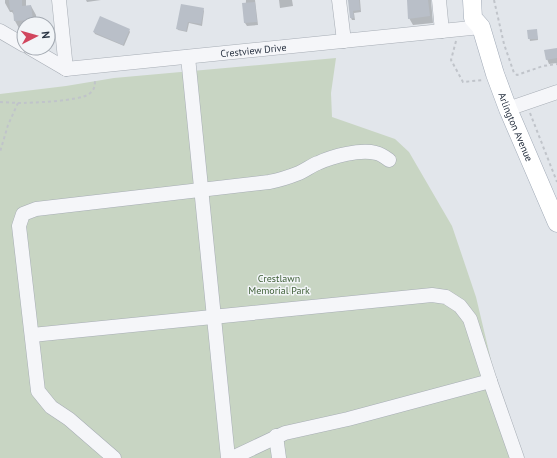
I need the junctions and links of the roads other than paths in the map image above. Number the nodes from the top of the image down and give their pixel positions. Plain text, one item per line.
1 (59, 0) edge
2 (339, 0) edge
3 (439, 0) edge
4 (472, 0) edge
5 (484, 0) edge
6 (481, 27) junction
7 (0, 31) edge
8 (442, 31) junction
9 (16, 40) edge
10 (344, 41) junction
11 (44, 56) edge
12 (188, 57) junction
13 (66, 69) junction
14 (557, 92) edge
15 (508, 109) junction
16 (390, 160) dead end
17 (202, 191) junction
18 (557, 224) edge
19 (214, 316) junction
20 (32, 335) junction
21 (490, 382) junction
22 (276, 436) junction
23 (114, 458) edge
24 (228, 458) edge
25 (232, 458) edge
26 (279, 458) edge
27 (517, 458) edge

1 - 13 street
2 - 10 street
3 - 8 street
4 - 6 main road, Arlington Avenue
5 - 6 main road
6 - 8 street, Crestview Drive
6 - 15 main road, Arlington Avenue
7 - 9 street
8 - 10 street, Crestview Drive
10 - 12 street, Crestview Drive
11 - 13 street
12 - 13 street, Crestview Drive
12 - 17 street
14 - 15 street
15 - 18 main road, Arlington Avenue
16 - 17 street
17 - 19 street
17 - 20 street
19 - 20 street
19 - 21 street
19 - 24 street
20 - 23 street
21 - 22 street
21 - 27 street
22 - 25 street
22 - 26 street

